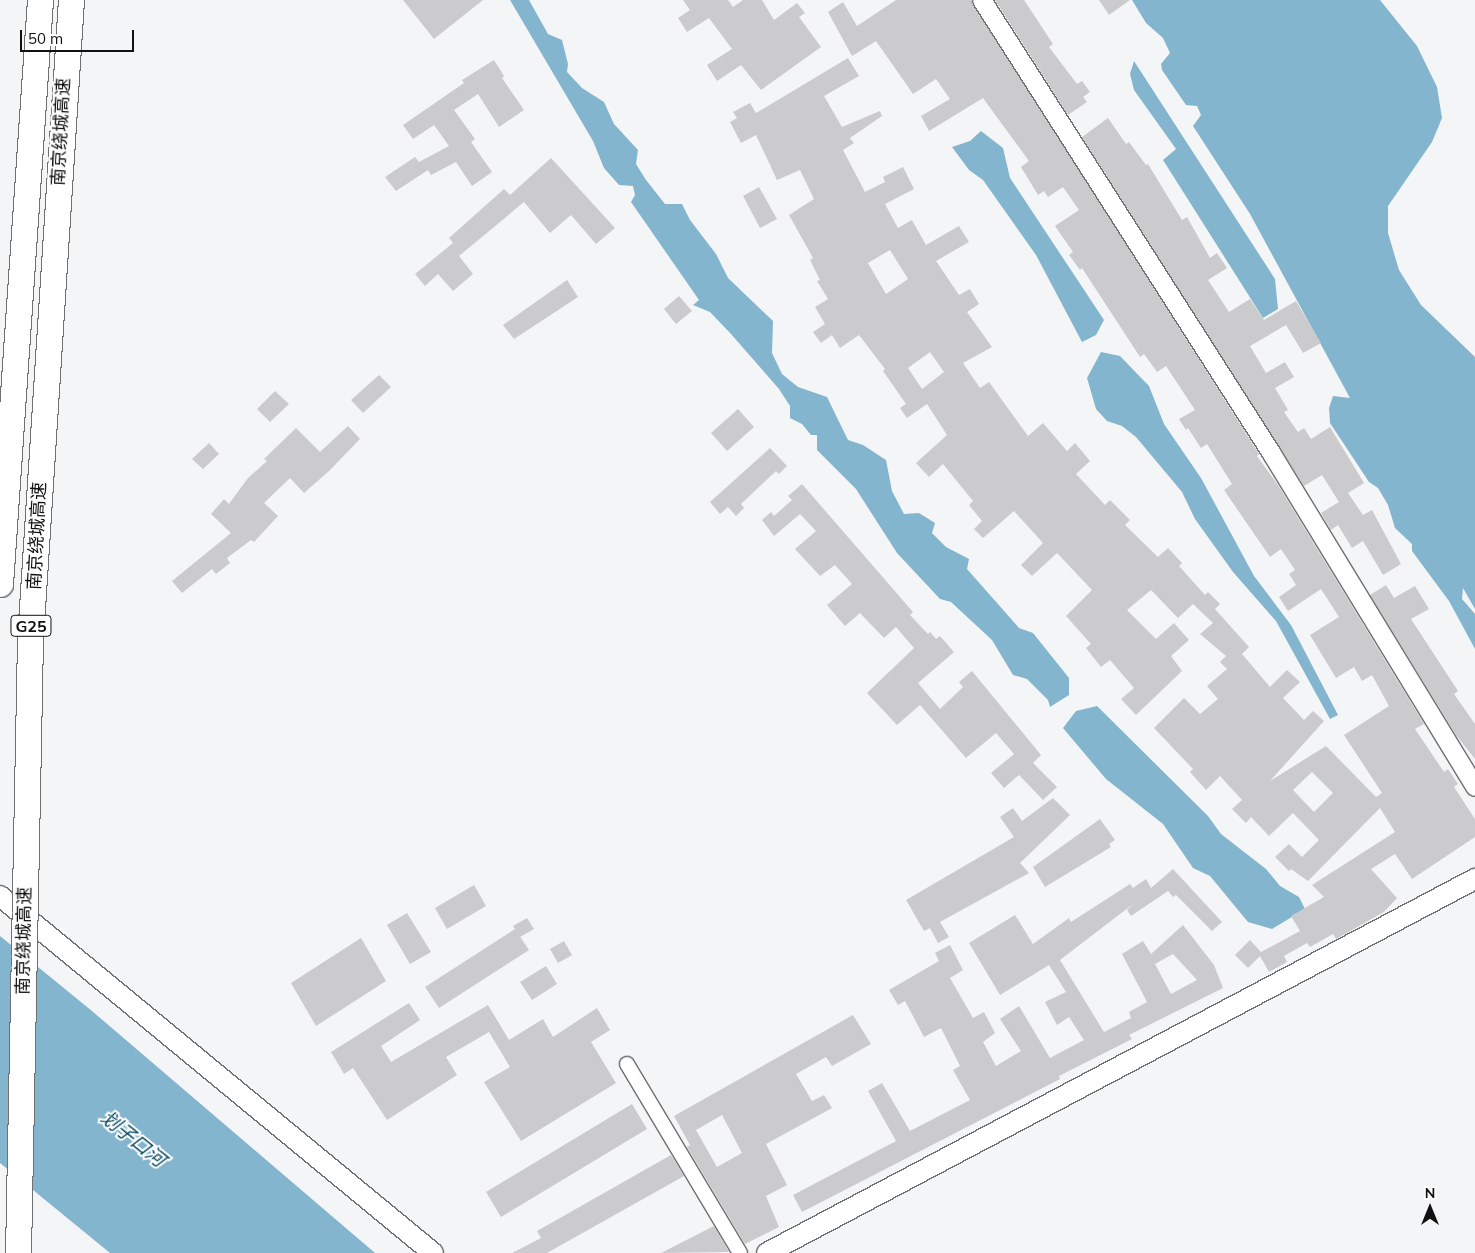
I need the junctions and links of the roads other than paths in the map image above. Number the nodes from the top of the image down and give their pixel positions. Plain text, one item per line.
1 (40, 0) edge
2 (70, 0) edge
3 (982, 0) edge
4 (0, 584) edge
5 (1475, 787) edge
6 (1475, 879) edge
7 (0, 896) edge
8 (627, 1064) dead end
9 (18, 1253) edge
10 (433, 1253) edge
11 (740, 1253) edge
12 (767, 1253) edge

1 - 4 highway, 南京绕城高速
2 - 9 highway, 南京绕城高速 / G25, bridge
3 - 5 street
6 - 12 main road
7 - 10 main road
8 - 11 street

